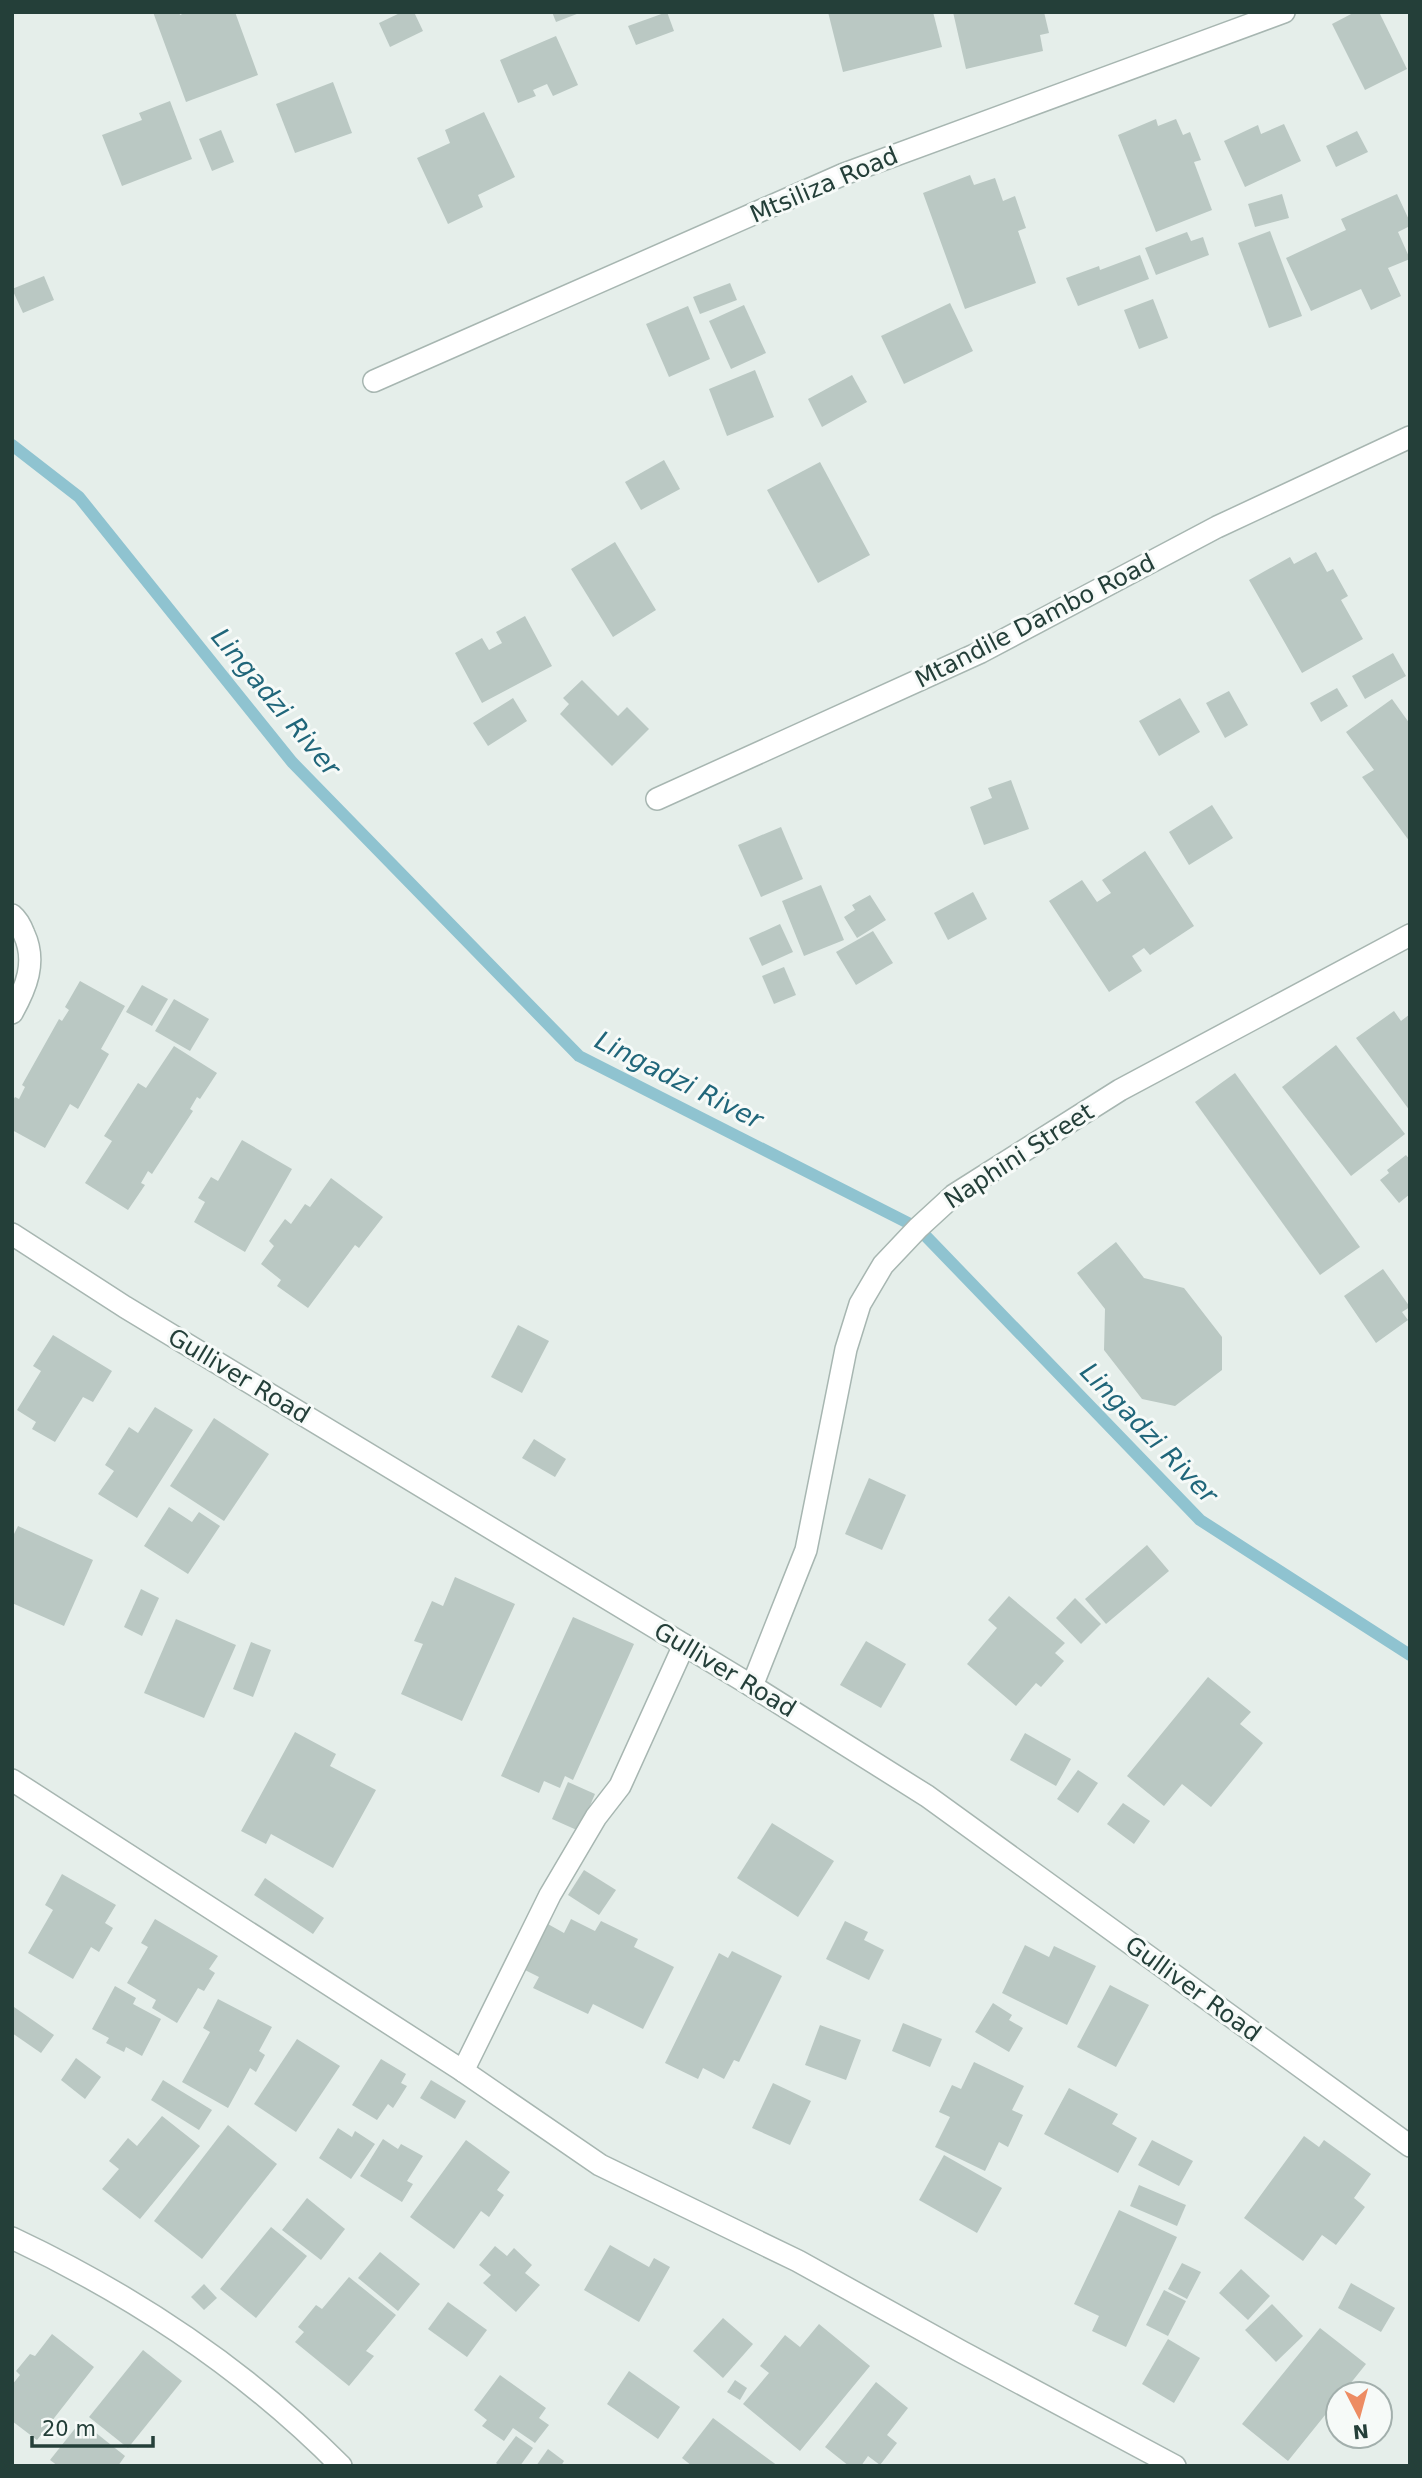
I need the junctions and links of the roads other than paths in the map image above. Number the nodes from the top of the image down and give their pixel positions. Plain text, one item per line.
1 (1284, 12) edge
2 (374, 381) dead end
3 (1410, 437) edge
4 (657, 799) dead end
5 (12, 915) edge
6 (1410, 935) edge
7 (12, 1013) edge
8 (12, 1234) edge
9 (684, 1644) junction
10 (752, 1686) junction
11 (12, 1780) edge
12 (463, 2071) junction
13 (1410, 2147) edge
14 (12, 2238) edge
15 (341, 2466) edge
16 (1175, 2466) edge

1 - 2 street, Mtsiliza Road
3 - 4 street, Mtandile Dambo Road
5 - 7 street
6 - 10 street, Naphini Street
8 - 9 street, Gulliver Road
9 - 10 street, Gulliver Road
9 - 12 street
10 - 13 street, Gulliver Road
11 - 12 street
12 - 16 street
14 - 15 street

